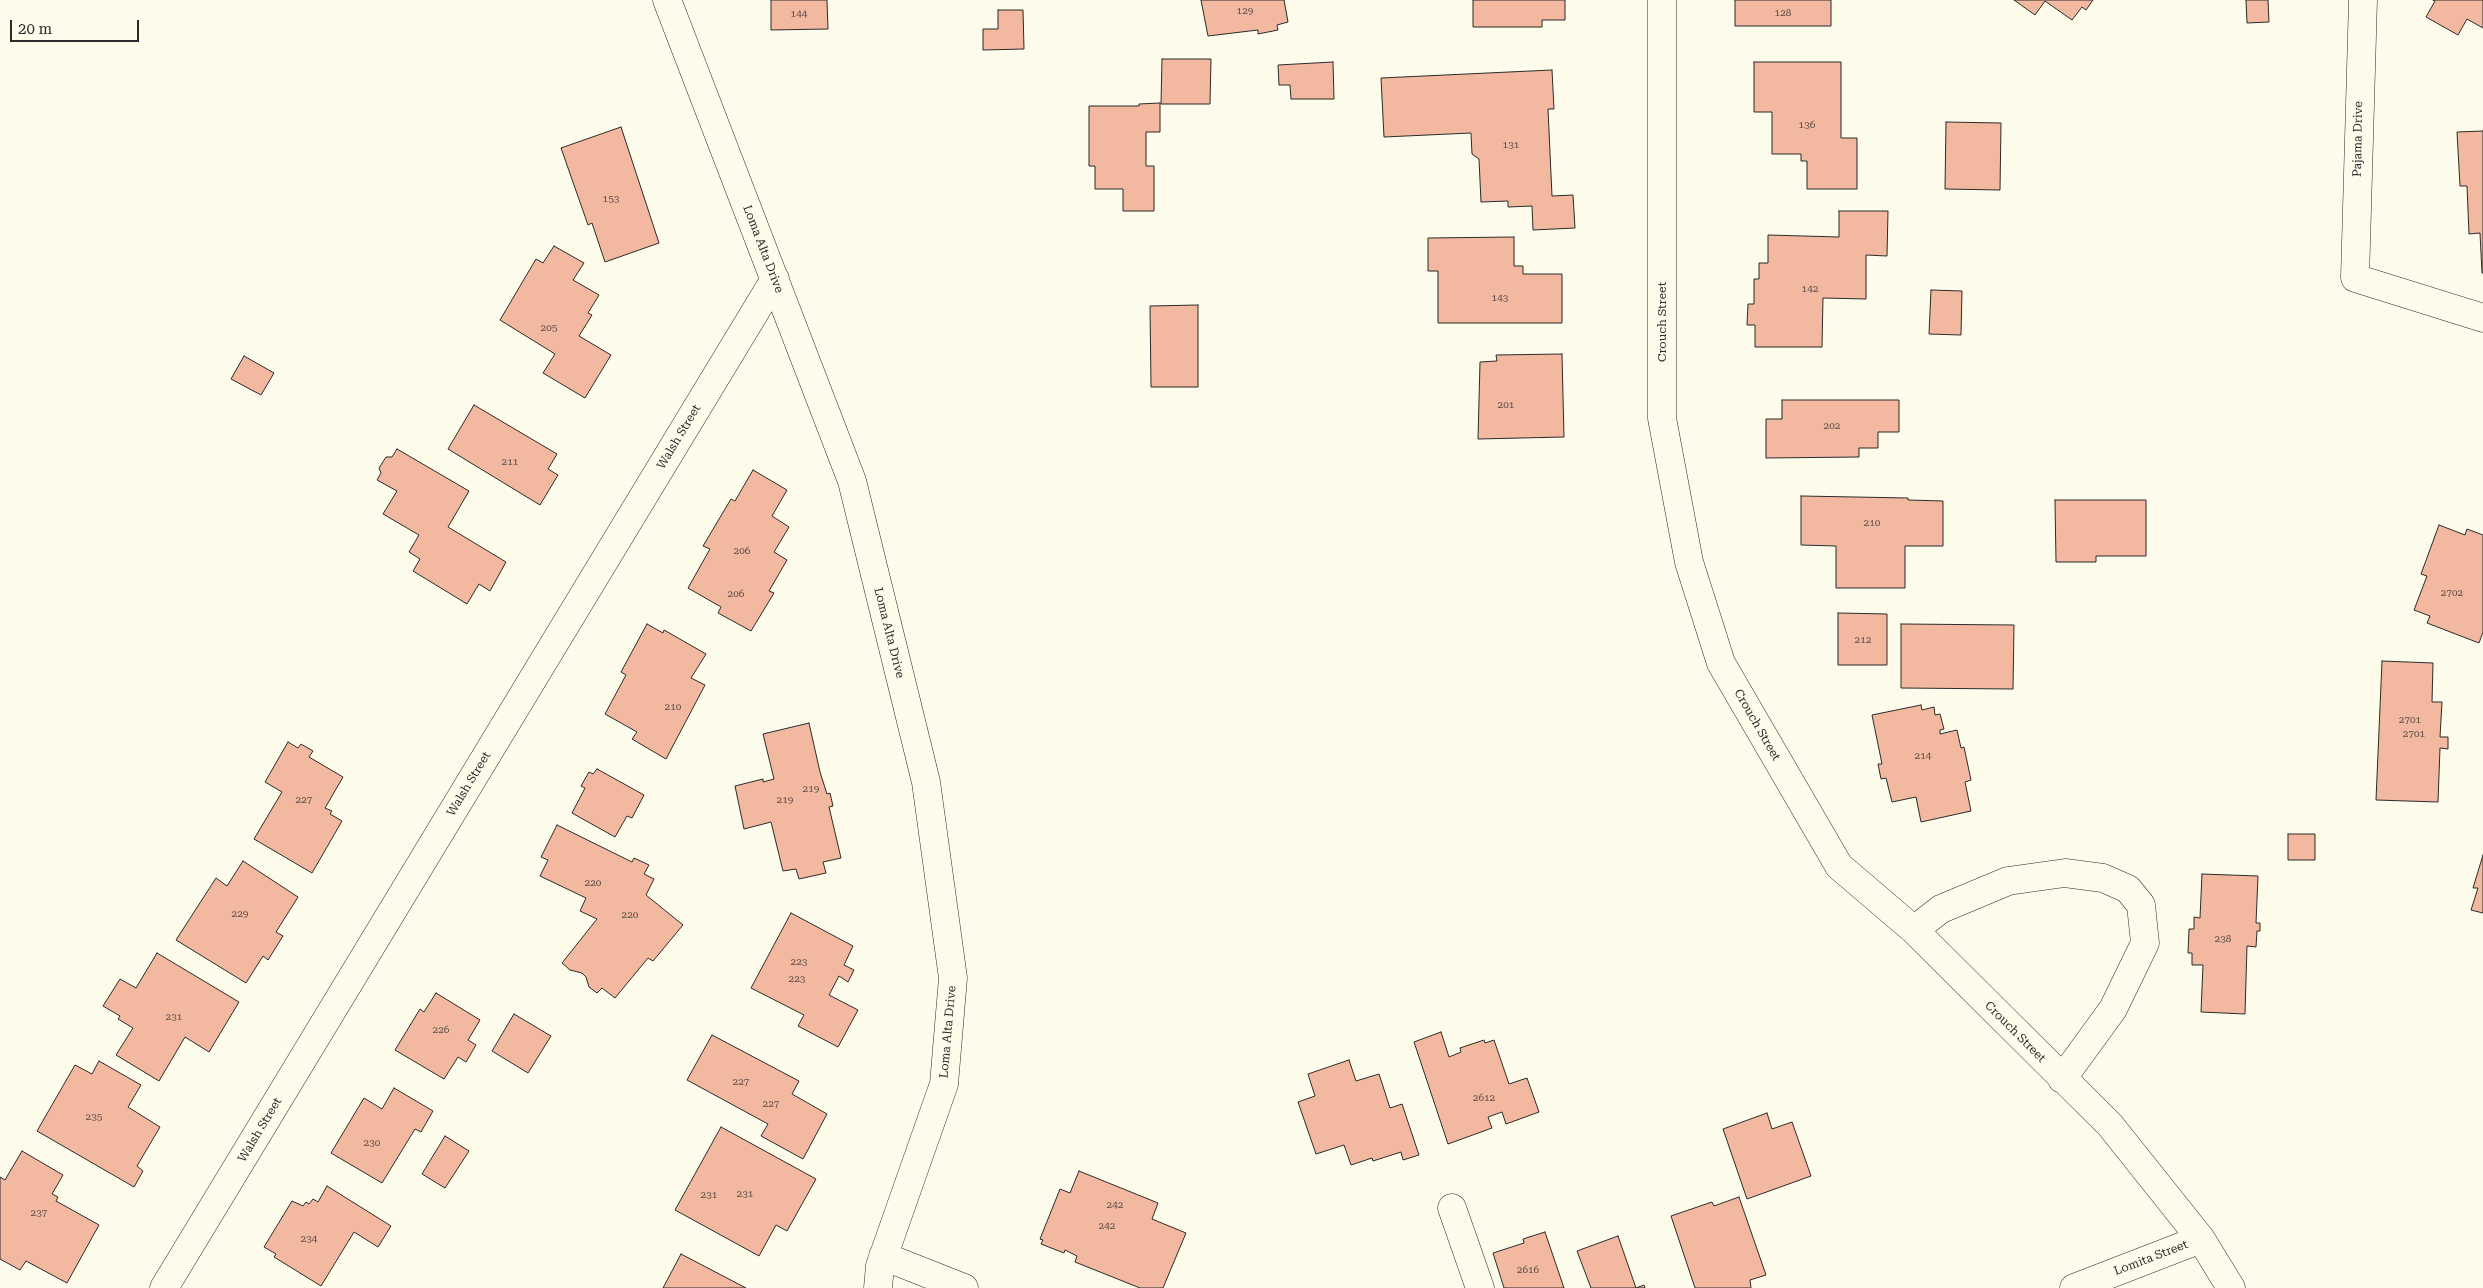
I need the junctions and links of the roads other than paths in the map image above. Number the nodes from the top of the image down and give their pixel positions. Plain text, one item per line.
1 (666, 0) edge
2 (1662, 0) edge
3 (2363, 0) edge
4 (775, 279) junction
5 (2483, 318) edge
6 (1914, 930) junction
7 (2062, 1080) junction
8 (1452, 1208) dead end
9 (2201, 1239) junction
10 (883, 1256) junction
11 (164, 1288) edge
12 (878, 1288) edge
13 (964, 1288) edge
14 (1480, 1288) edge
15 (2074, 1288) edge
16 (2231, 1288) edge

1 - 4 street, Loma Alta Drive
2 - 6 street, Crouch Street
3 - 5 street, Pajama Drive
4 - 10 street, Loma Alta Drive
4 - 11 street, Walsh Street
6 - 7 street, Crouch Street
6 - 7 street
7 - 9 street, Crouch Street
8 - 14 street
9 - 15 street, Lomita Street
9 - 16 street, Crouch Street
10 - 12 street, Loma Alta Drive
10 - 13 street

